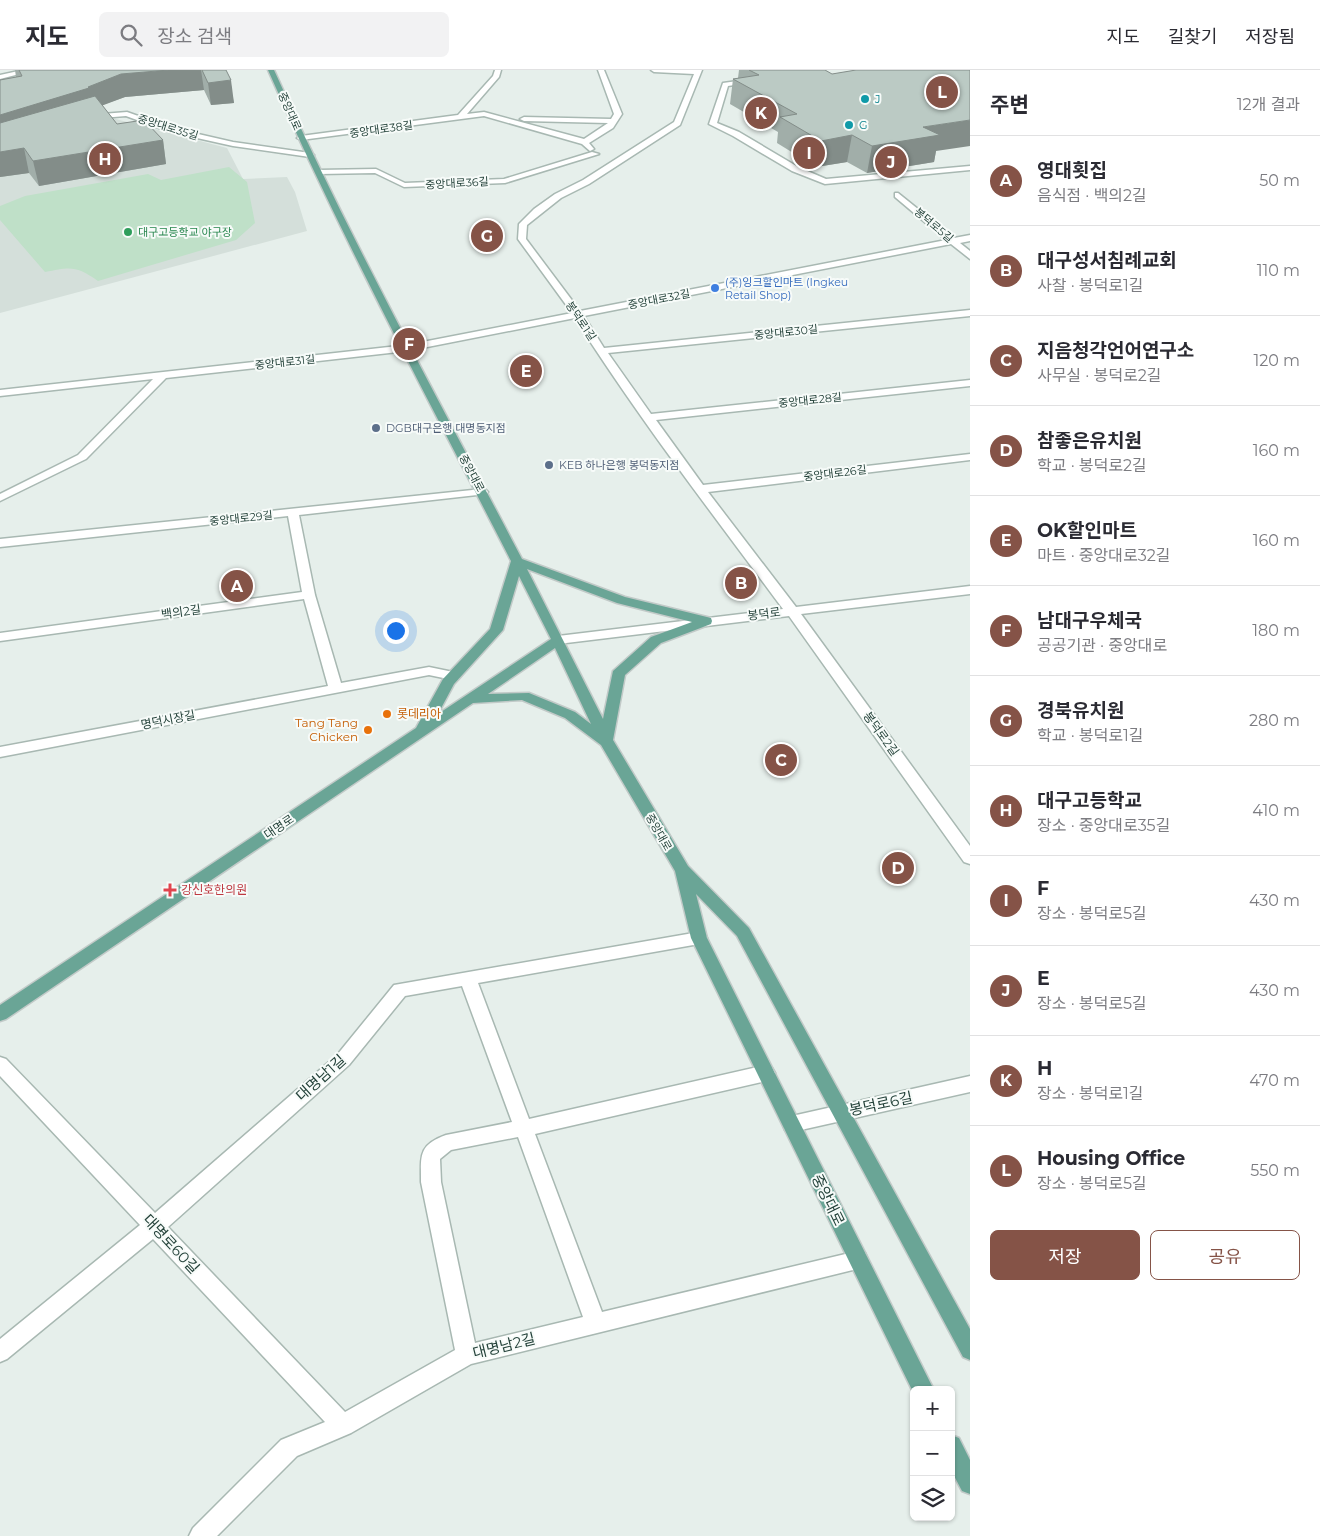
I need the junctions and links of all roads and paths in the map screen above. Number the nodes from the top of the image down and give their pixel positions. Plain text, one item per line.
1 (32, 70) edge
2 (272, 70) edge
3 (498, 70) edge
4 (601, 70) edge
5 (654, 70) edge
6 (698, 71) edge
7 (0, 77) edge
8 (758, 80) edge
9 (461, 116) junction
10 (85, 118) edge
11 (508, 120) junction
12 (614, 121) junction
13 (301, 138) junction
14 (585, 142) junction
15 (310, 155) junction
16 (601, 161) junction
17 (970, 168) edge
18 (319, 172) junction
19 (898, 195) dead end
20 (970, 238) edge
21 (954, 242) junction
22 (970, 256) edge
23 (970, 312) edge
24 (578, 315) junction
25 (407, 348) junction
26 (601, 351) junction
27 (163, 375) junction
28 (970, 382) edge
29 (0, 393) edge
30 (649, 417) junction
31 (970, 457) edge
32 (700, 489) junction
33 (482, 492) junction
34 (0, 498) edge
35 (293, 512) junction
36 (0, 543) edge
37 (517, 561) junction
38 (970, 590) edge
39 (309, 595) junction
40 (791, 610) junction
41 (705, 621) junction
42 (0, 637) edge
43 (558, 640) junction
44 (454, 676) junction
45 (336, 689) junction
46 (468, 699) junction
47 (421, 731) junction
48 (607, 742) junction
49 (0, 752) edge
50 (970, 858) edge
51 (682, 870) junction
52 (699, 938) junction
53 (468, 978) junction
54 (0, 1014) edge
55 (0, 1064) edge
56 (766, 1073) junction
57 (970, 1084) edge
58 (841, 1113) junction
59 (792, 1124) junction
60 (524, 1128) junction
61 (154, 1226) junction
62 (858, 1260) junction
63 (596, 1324) junction
64 (970, 1350) edge
65 (0, 1352) edge
66 (467, 1355) junction
67 (921, 1386) edge
68 (343, 1425) junction
69 (955, 1454) edge
70 (970, 1484) edge
71 (200, 1536) edge

1 - 7 street
2 - 13 main road, 중앙대로
3 - 9 street
4 - 12 street
5 - 6 street
6 - 16 street, 봉덕로1길
8 - 17 street
9 - 11 street, 중앙대로38길
9 - 13 street, 중앙대로38길
10 - 15 street, 중앙대로35길
11 - 12 street, 중앙대로38길
11 - 14 street, 중앙대로38길
12 - 14 street
13 - 15 main road, 중앙대로
14 - 16 street
15 - 18 main road, 중앙대로
16 - 18 street, 중앙대로36길
16 - 24 street, 봉덕로1길
18 - 25 main road, 중앙대로
19 - 21 street, 봉덕로5길
20 - 21 street, 중앙대로32길
21 - 22 street, 봉덕로5길
21 - 24 street, 중앙대로32길
23 - 26 street, 중앙대로30길
24 - 25 street, 중앙대로32길
24 - 26 street, 봉덕로1길
25 - 27 street, 중앙대로31길
25 - 33 main road, 중앙대로
26 - 30 street, 봉덕로1길
27 - 29 street, 중앙대로31길
27 - 34 street
28 - 30 street, 중앙대로28길
30 - 32 street, 봉덕로1길
31 - 32 street, 중앙대로26길
32 - 40 street, 봉덕로1길
33 - 35 street, 중앙대로29길
33 - 37 main road, 중앙대로
35 - 36 street, 중앙대로29길
35 - 39 street
37 - 41 main road
37 - 43 main road, 중앙대로
37 - 44 main road
38 - 40 street, 봉덕로
39 - 42 street, 백의2길
39 - 45 street
40 - 41 street, 봉덕로
40 - 50 street, 봉덕로2길
41 - 43 street, 봉덕로
41 - 48 main road
43 - 46 main road, 대명로
43 - 48 main road, 중앙대로
44 - 45 street, 명덕시장길
44 - 47 main road
45 - 49 street, 명덕시장길
46 - 47 main road, 대명로
46 - 48 main road
47 - 54 main road, 대명로
48 - 51 main road, 중앙대로
51 - 52 main road, 중앙대로
51 - 58 main road, 중앙대로
52 - 53 street, 대명남1길
52 - 56 main road, 중앙대로
53 - 60 street
53 - 61 street, 대명남1길
55 - 61 street, 대명로60길
56 - 59 main road, 중앙대로
56 - 60 street
57 - 58 street, 봉덕로6길
58 - 59 street, 봉덕로6길
58 - 64 main road, 중앙대로
59 - 62 main road, 중앙대로
60 - 63 street
60 - 66 street
61 - 65 street, 대명남1길
61 - 68 street, 대명로60길
62 - 63 street, 대명남2길
62 - 67 main road, 중앙대로
63 - 66 street, 대명남2길
66 - 68 street, 대명남2길
68 - 71 street, 대명남2길
69 - 70 main road

